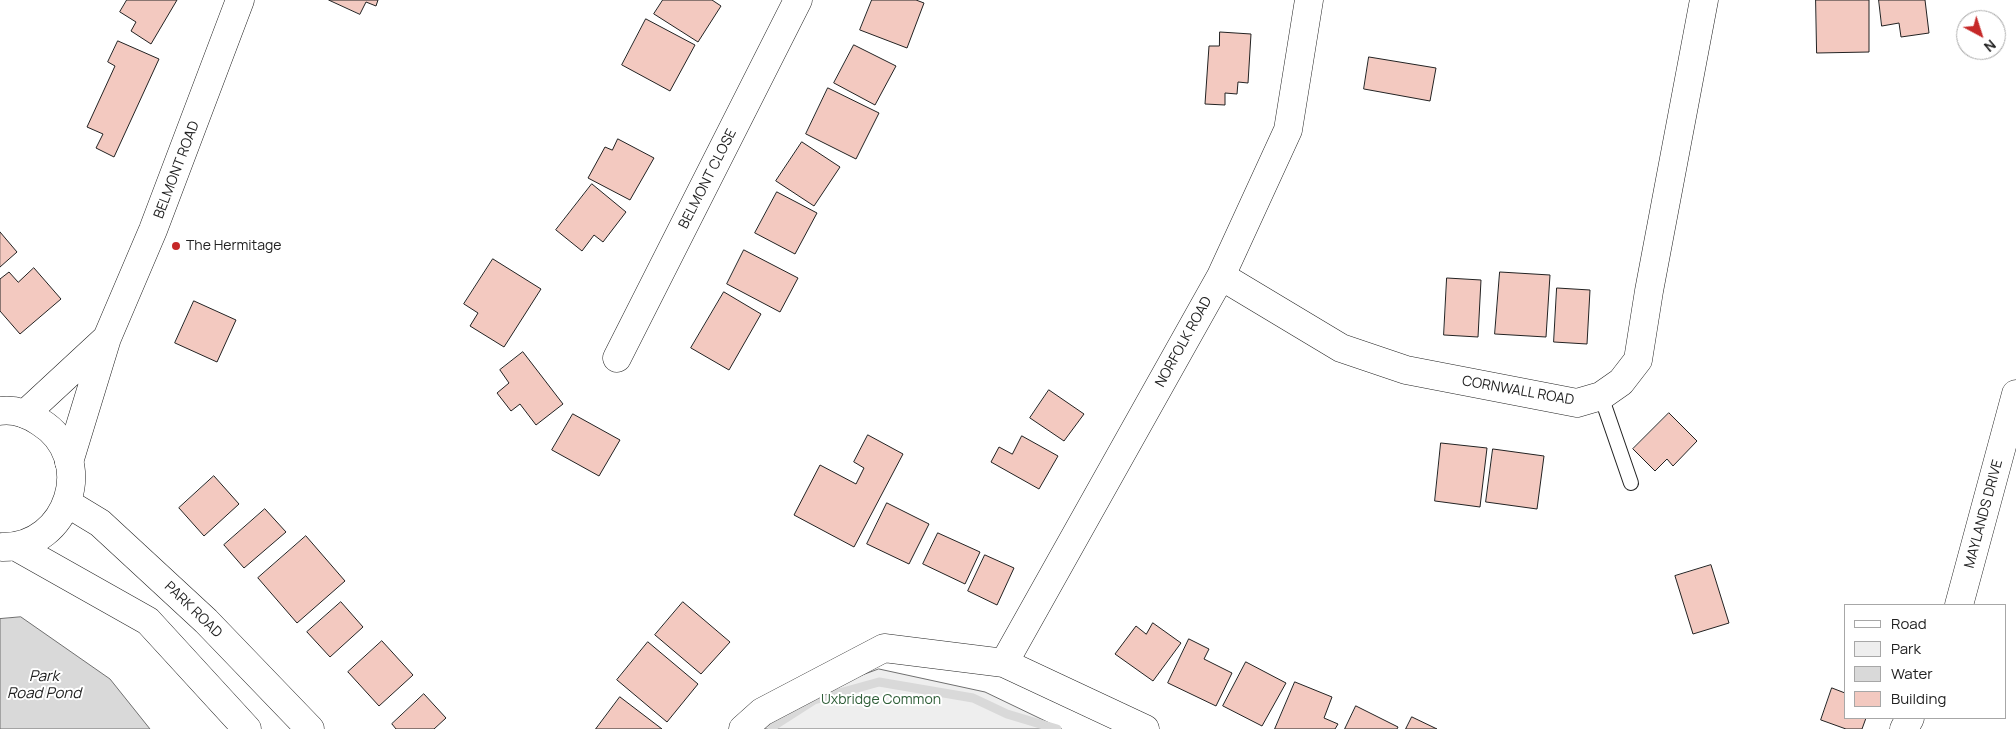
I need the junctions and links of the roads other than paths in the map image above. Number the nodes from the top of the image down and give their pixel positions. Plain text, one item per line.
1 (240, 0) edge
2 (798, 0) edge
3 (1309, 0) edge
4 (1704, 0) edge
5 (1221, 276) junction
6 (107, 338) junction
7 (617, 358) dead end
8 (2016, 394) edge
9 (1601, 396) junction
10 (12, 412) edge
11 (69, 462) junction
12 (1631, 483) dead end
13 (67, 503) junction
14 (7, 547) edge
15 (1959, 604) edge
16 (1004, 663) junction
17 (247, 729) edge
18 (310, 729) edge
19 (743, 729) edge
20 (1145, 729) edge

1 - 6 street, BELMONT ROAD
2 - 7 street, BELMONT CLOSE
3 - 5 street, NORFOLK ROAD
4 - 9 street, CORNWALL ROAD
5 - 9 street, CORNWALL ROAD
5 - 16 street, NORFOLK ROAD
6 - 10 street
6 - 11 street, BELMONT ROAD
8 - 15 street, MAYLANDS DRIVE
9 - 12 lane
10 - 11 street
11 - 13 street
13 - 14 street
13 - 18 street, PARK ROAD
14 - 17 street
16 - 19 street
16 - 20 street

